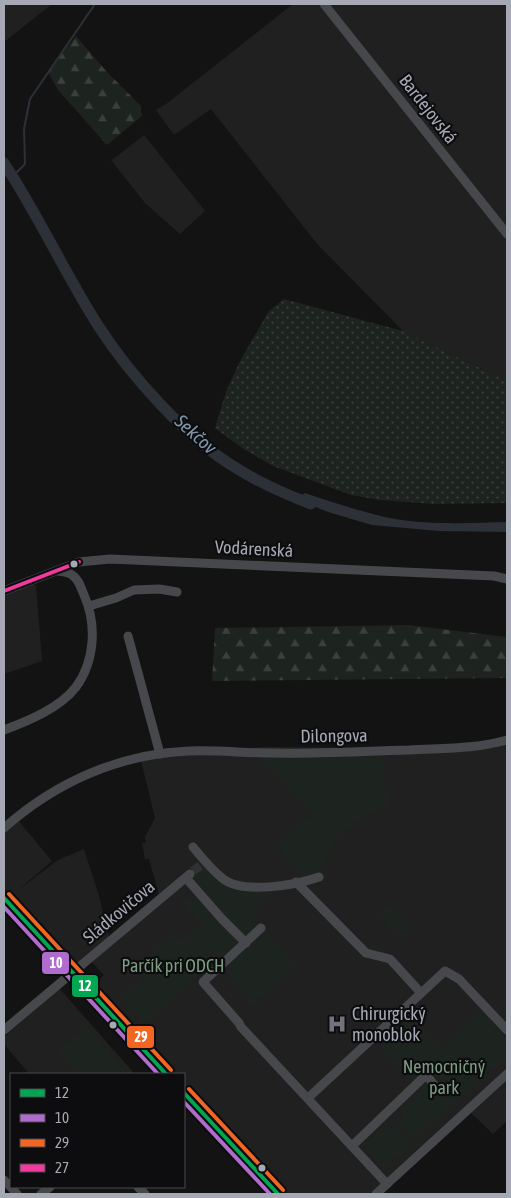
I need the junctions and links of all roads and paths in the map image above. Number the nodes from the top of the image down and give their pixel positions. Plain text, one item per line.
1 (324, 4) edge
2 (507, 234) edge
3 (57, 570) junction
4 (507, 578) edge
5 (4, 591) edge
6 (177, 592) dead end
7 (89, 606) junction
8 (128, 636) dead end
9 (4, 730) edge
10 (507, 740) edge
11 (160, 754) junction
12 (4, 828) edge
13 (193, 848) dead end
14 (319, 877) dead end
15 (296, 882) junction
16 (4, 898) edge
17 (261, 928) dead end
18 (246, 943) junction
19 (72, 973) junction
20 (421, 993) junction
21 (4, 1030) edge
22 (507, 1030) edge
23 (420, 1067) dead end
24 (165, 1073) edge
25 (507, 1074) edge
26 (426, 1075) junction
27 (435, 1086) dead end
28 (185, 1094) edge
29 (308, 1098) junction
30 (352, 1146) junction
31 (387, 1184) junction
32 (278, 1194) edge
33 (376, 1194) edge

1 - 2 street, Bardejovská
3 - 4 street, Vodárenská
3 - 5 street, Vodárenská
3 - 7 street
6 - 7 street
7 - 9 street
8 - 11 street
10 - 11 street, Dilongova
11 - 12 street, Dilongova
13 - 15 street
14 - 15 street
15 - 20 street
16 - 19 street
17 - 18 street
18 - 19 street, Sládkovičova
18 - 29 street
19 - 21 street, Sládkovičova
19 - 24 street
20 - 22 street
20 - 29 street
23 - 26 street
25 - 31 street
26 - 27 street
26 - 30 street
28 - 32 street
29 - 30 street
30 - 31 street
31 - 33 street

